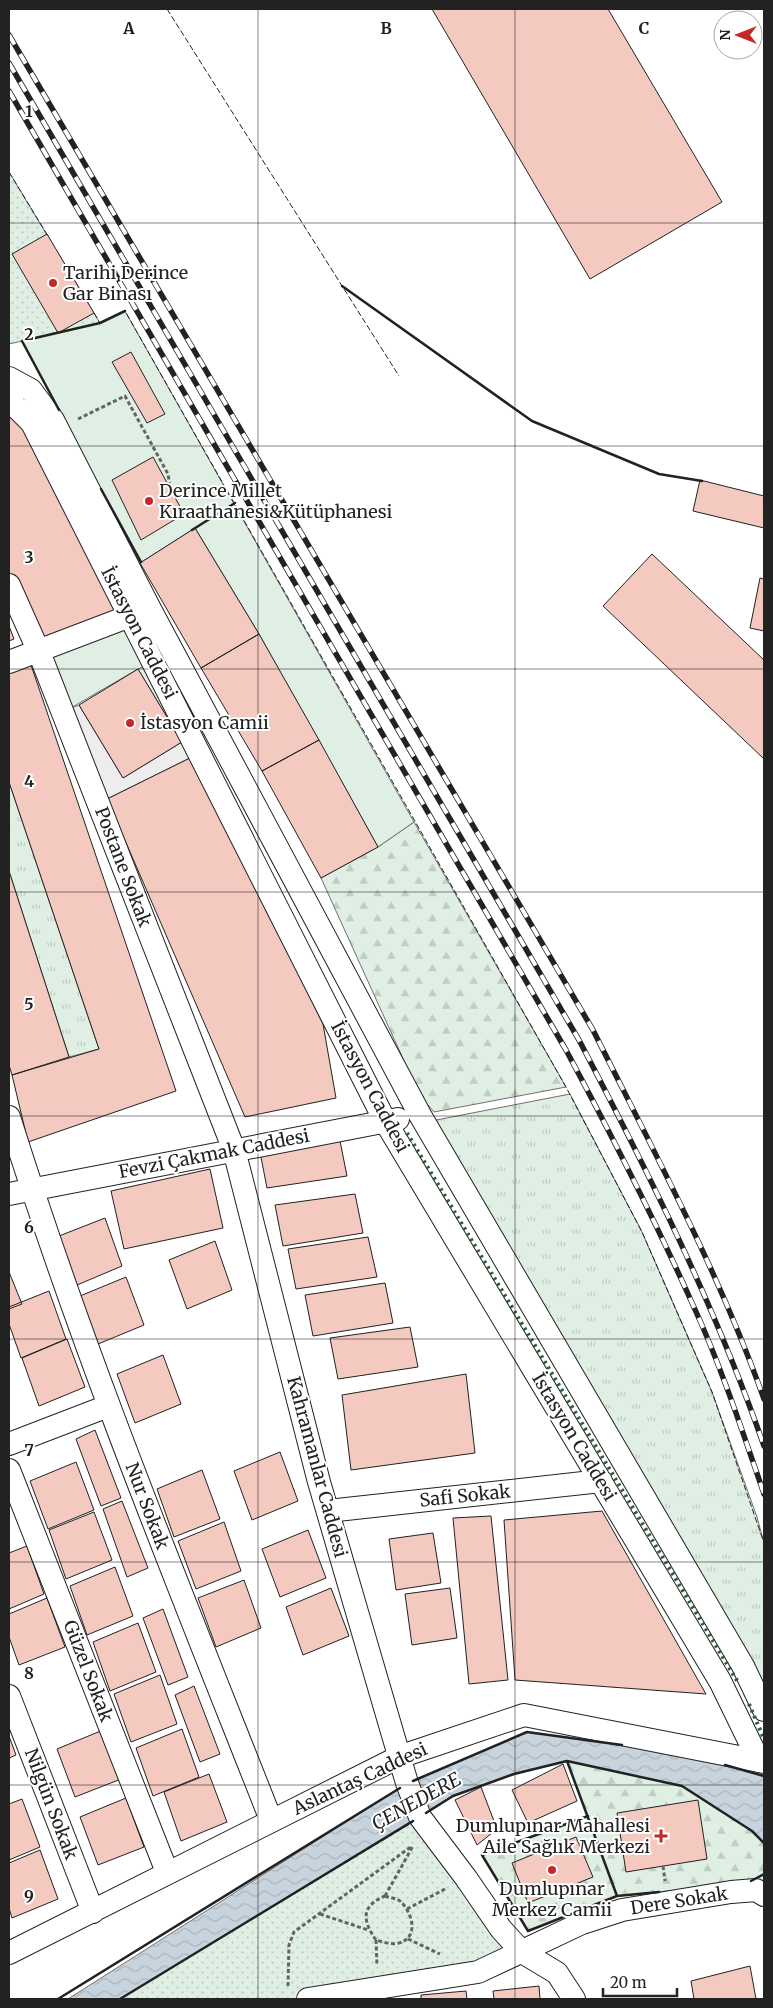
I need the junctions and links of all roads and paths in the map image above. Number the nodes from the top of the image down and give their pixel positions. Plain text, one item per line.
1 (9, 378) edge
2 (9, 400) edge
3 (75, 420) dead end
4 (170, 487) dead end
5 (9, 585) edge
6 (140, 612) junction
7 (39, 652) junction
8 (9, 662) edge
9 (420, 1115) junction
10 (9, 1117) edge
11 (386, 1121) junction
12 (234, 1150) junction
13 (32, 1189) junction
14 (9, 1194) edge
15 (108, 1406) junction
16 (9, 1444) edge
17 (9, 1470) edge
18 (601, 1481) junction
19 (328, 1511) junction
20 (9, 1696) edge
21 (764, 1710) edge
22 (399, 1757) junction
23 (762, 1761) edge
24 (420, 1817) junction
25 (271, 1820) junction
26 (413, 1845) junction
27 (167, 1872) junction
28 (764, 1895) edge
29 (385, 1896) junction
30 (93, 1912) junction
31 (319, 1914) junction
32 (369, 1930) junction
33 (522, 1952) junction
34 (9, 1953) edge
35 (298, 1995) edge
36 (574, 1999) edge

1 - 6 street, İstasyon Caddesi
2 - 6 street, İstasyon Caddesi
3 - 4 path
5 - 7 street, Postane Sokak
6 - 7 street
6 - 9 street, İstasyon Caddesi
6 - 11 street, İstasyon Caddesi
7 - 8 street
7 - 12 street, Postane Sokak
9 - 11 street, Fevzi Çakmak Caddesi
9 - 21 street, İstasyon Caddesi
10 - 13 street, Nur Sokak
11 - 12 street, Fevzi Çakmak Caddesi
11 - 18 street, İstasyon Caddesi
12 - 13 street, Fevzi Çakmak Caddesi
12 - 19 street, Kahramanlar Caddesi
13 - 14 street, Fevzi Çakmak Caddesi
13 - 15 street, Nur Sokak
15 - 16 street
15 - 25 street, Nur Sokak
17 - 27 street, Güzel Sokak
18 - 19 street, Safi Sokak
18 - 23 street, İstasyon Caddesi
19 - 22 street, Kahramanlar Caddesi
20 - 30 street, Nilgün Sokak
22 - 23 street, Aslantaş Caddesi
22 - 24 street, Kahramanlar Caddesi
22 - 25 street, Aslantaş Caddesi
24 - 26 path
24 - 33 street
25 - 27 street, Aslantaş Caddesi
26 - 29 path
26 - 31 path
27 - 30 street, Aslantaş Caddesi
28 - 33 street, Dere Sokak
29 - 32 path
29 - 32 path
30 - 34 street, Aslantaş Caddesi
31 - 32 path
31 - 35 path
33 - 35 street, Dere Sokak
33 - 36 street

